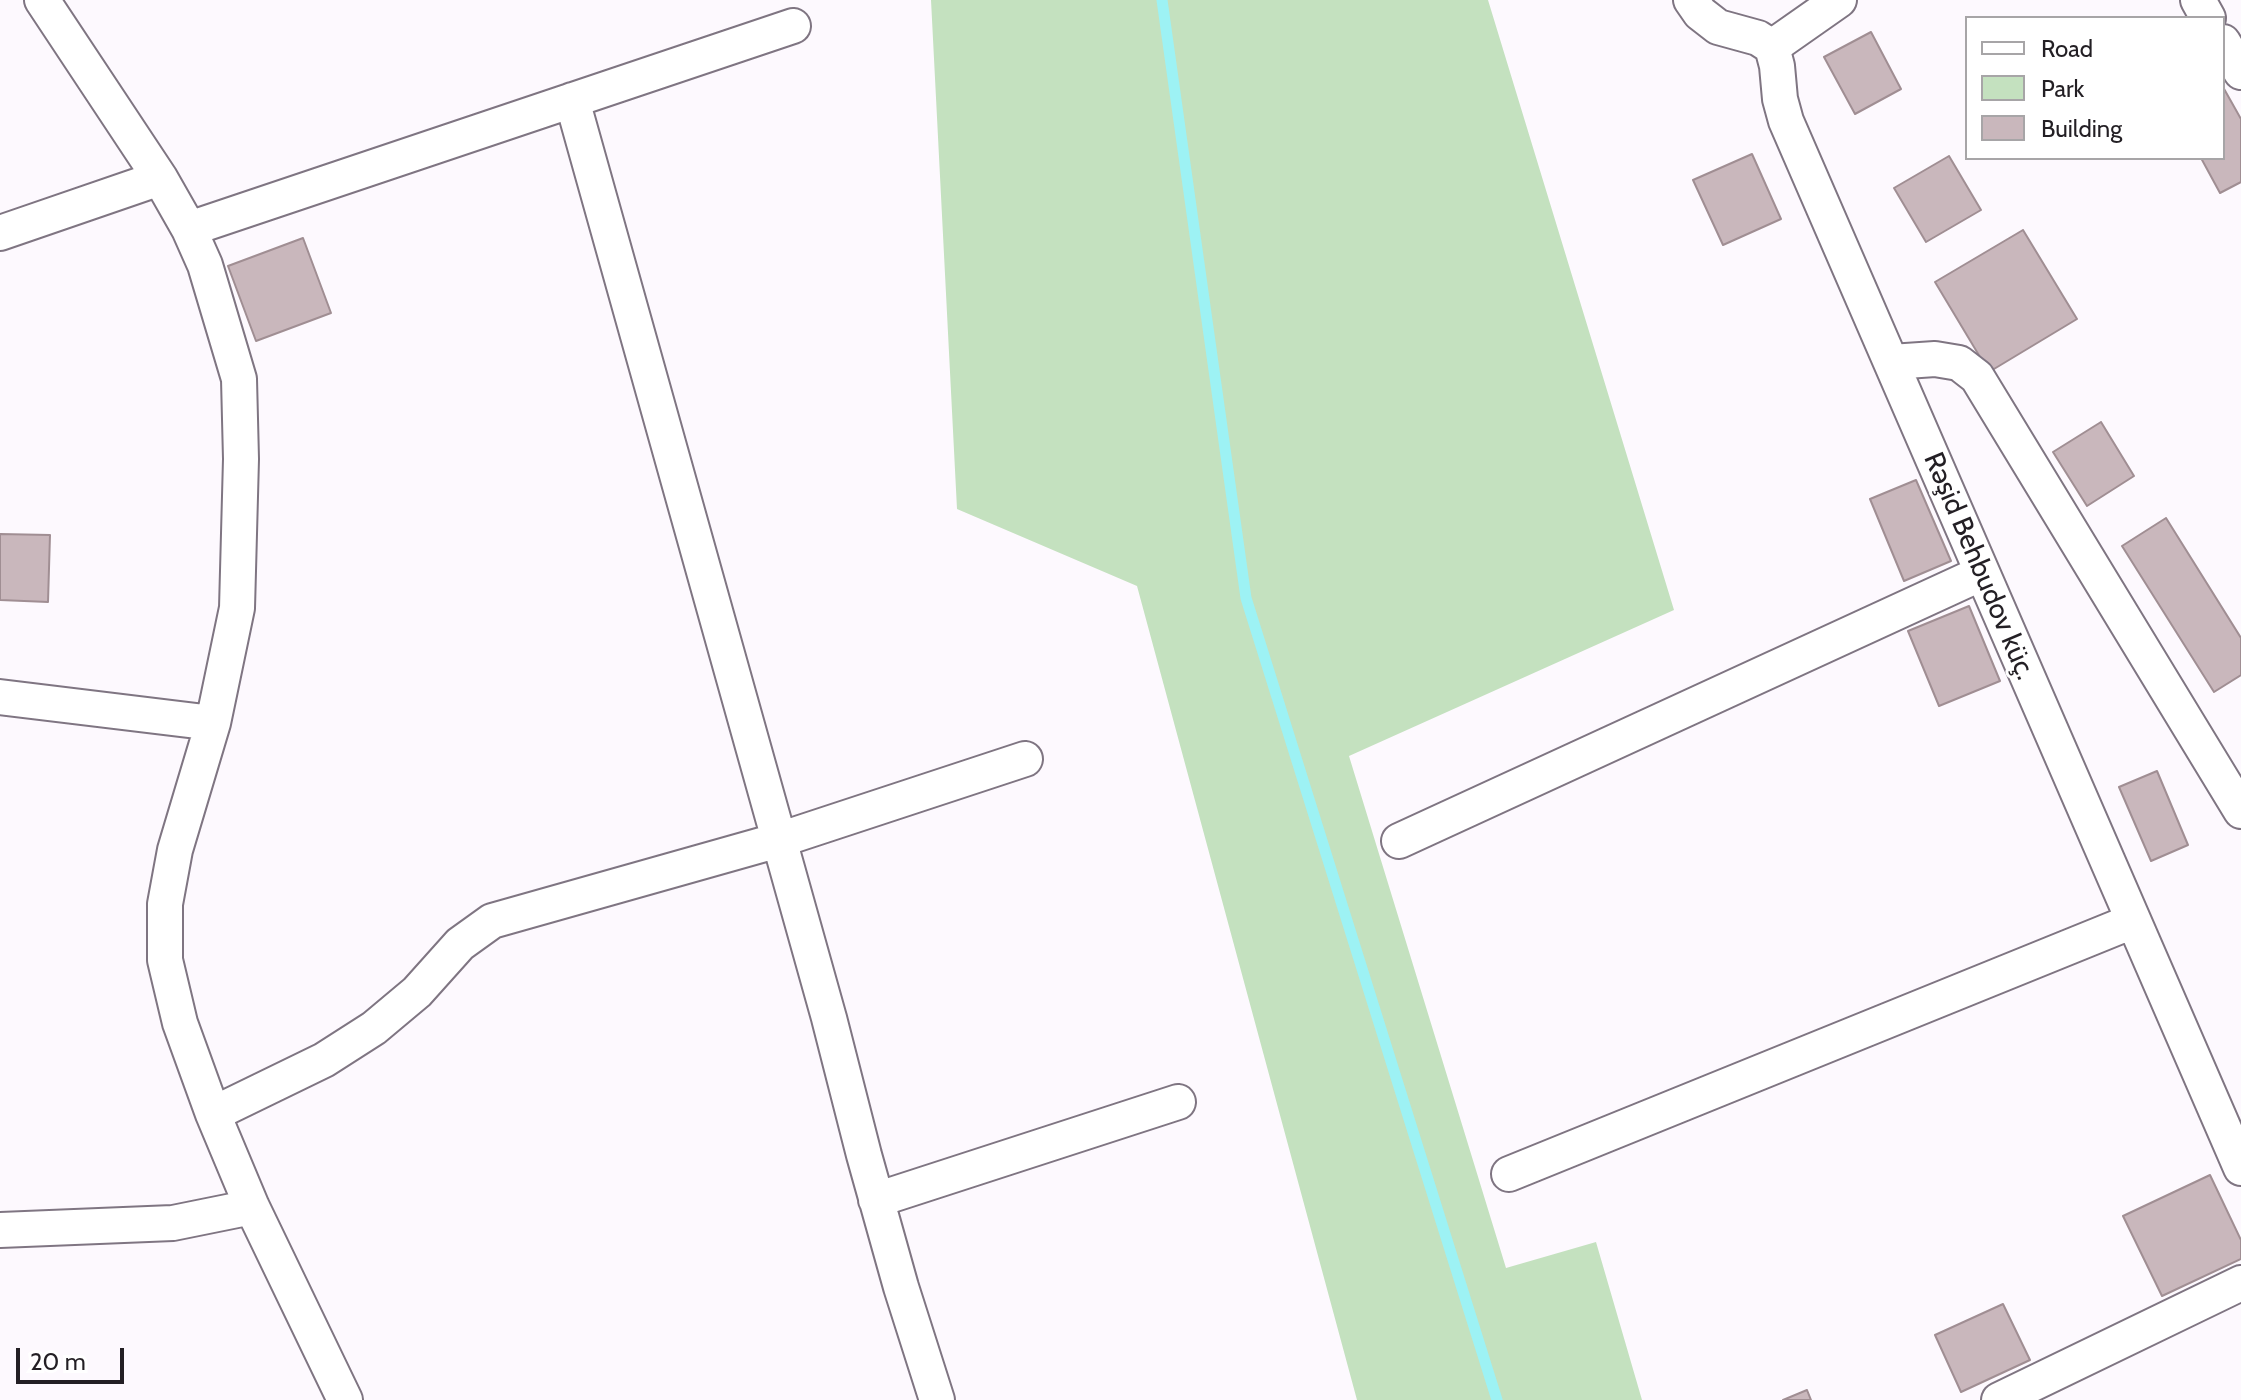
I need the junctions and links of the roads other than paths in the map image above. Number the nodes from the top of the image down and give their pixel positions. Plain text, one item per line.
1 (42, 0) edge
2 (1691, 0) edge
3 (1839, 0) edge
4 (793, 26) dead end
5 (2225, 45) edge
6 (1772, 47) junction
7 (2241, 72) edge
8 (572, 100) junction
9 (160, 178) junction
10 (189, 229) junction
11 (0, 233) edge
12 (1891, 362) junction
13 (1982, 573) junction
14 (0, 697) edge
15 (213, 723) junction
16 (1025, 759) dead end
17 (2241, 811) edge
18 (779, 840) junction
19 (1399, 841) dead end
20 (2133, 921) junction
21 (1178, 1102) dead end
22 (213, 1114) junction
23 (2241, 1167) edge
24 (1509, 1174) dead end
25 (876, 1200) junction
26 (252, 1207) junction
27 (0, 1230) edge
28 (2241, 1283) edge
29 (345, 1400) edge
30 (937, 1400) edge
31 (1999, 1400) edge

1 - 9 street
2 - 6 street
3 - 6 street
4 - 8 street
5 - 7 street
6 - 12 street, Rəşid Behbudov küç.
8 - 10 street
8 - 18 street
9 - 10 street
9 - 11 street
10 - 15 street
12 - 13 street, Rəşid Behbudov küç.
12 - 17 street
13 - 19 street
13 - 20 street, Rəşid Behbudov küç.
14 - 15 street
15 - 22 street
16 - 18 street
18 - 22 street
18 - 25 street
20 - 23 street, Rəşid Behbudov küç.
20 - 24 street
21 - 25 street
22 - 26 street
25 - 30 street
26 - 27 street
26 - 29 street
28 - 31 street

